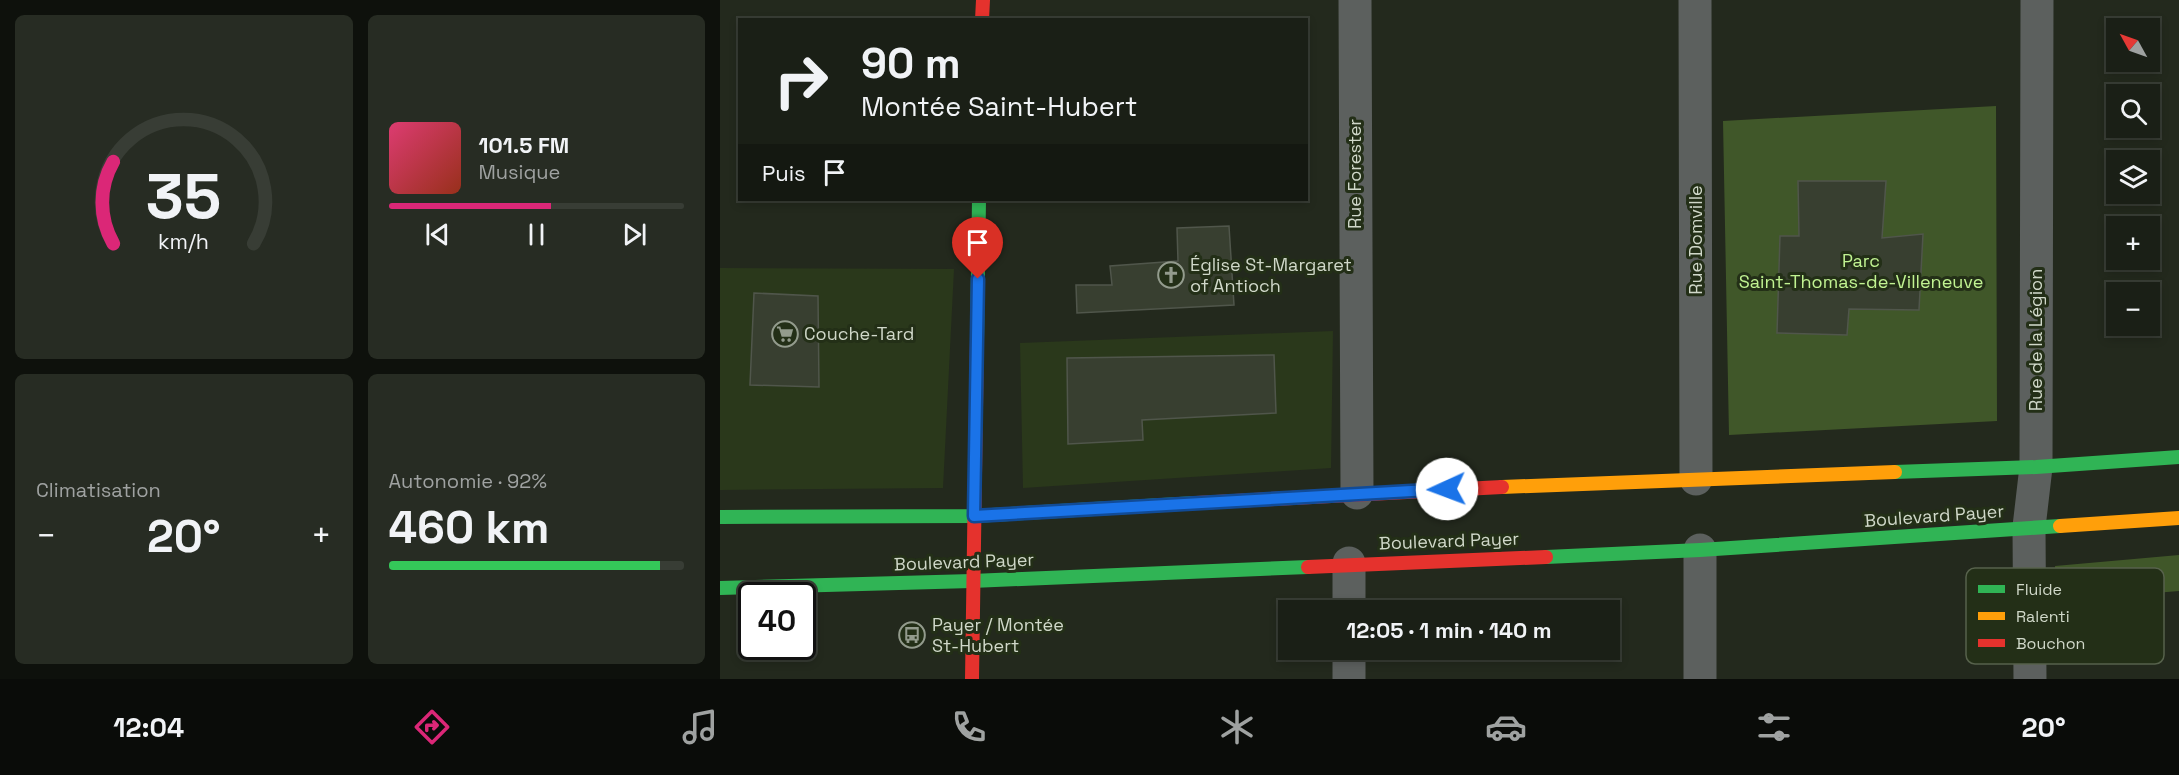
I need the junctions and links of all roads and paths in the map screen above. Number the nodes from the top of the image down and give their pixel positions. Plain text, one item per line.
1 (983, 0) edge
2 (1355, 0) edge
3 (1695, 0) edge
4 (2037, 0) edge
5 (982, 18) edge
6 (979, 201) edge
7 (2179, 457) edge
8 (2036, 466) junction
9 (1696, 479) junction
10 (1357, 493) junction
11 (974, 516) junction
12 (720, 517) edge
13 (2179, 518) edge
14 (2029, 527) junction
15 (1700, 550) junction
16 (1349, 563) junction
17 (2029, 568) edge
18 (972, 581) junction
19 (720, 588) edge
20 (1349, 600) edge
21 (1349, 660) edge
22 (2030, 664) edge
23 (972, 679) edge
24 (1349, 679) edge
25 (1700, 679) edge
26 (2030, 679) edge

1 - 5 street
2 - 10 street, Rue Forester
3 - 9 street, Rue Domville
4 - 8 street, Rue de la Légion
6 - 11 street
7 - 8 street
8 - 9 street
8 - 14 street, Rue de la Légion
9 - 10 street
10 - 11 street
11 - 12 street
11 - 18 street
13 - 14 street, Boulevard Payer
14 - 15 street, Boulevard Payer
14 - 17 street, Rue de la Légion
15 - 16 street, Boulevard Payer
15 - 25 street
16 - 18 street, Boulevard Payer
16 - 20 street
18 - 19 street, Boulevard Payer
18 - 23 street
21 - 24 street
22 - 26 street, Rue de la Légion

